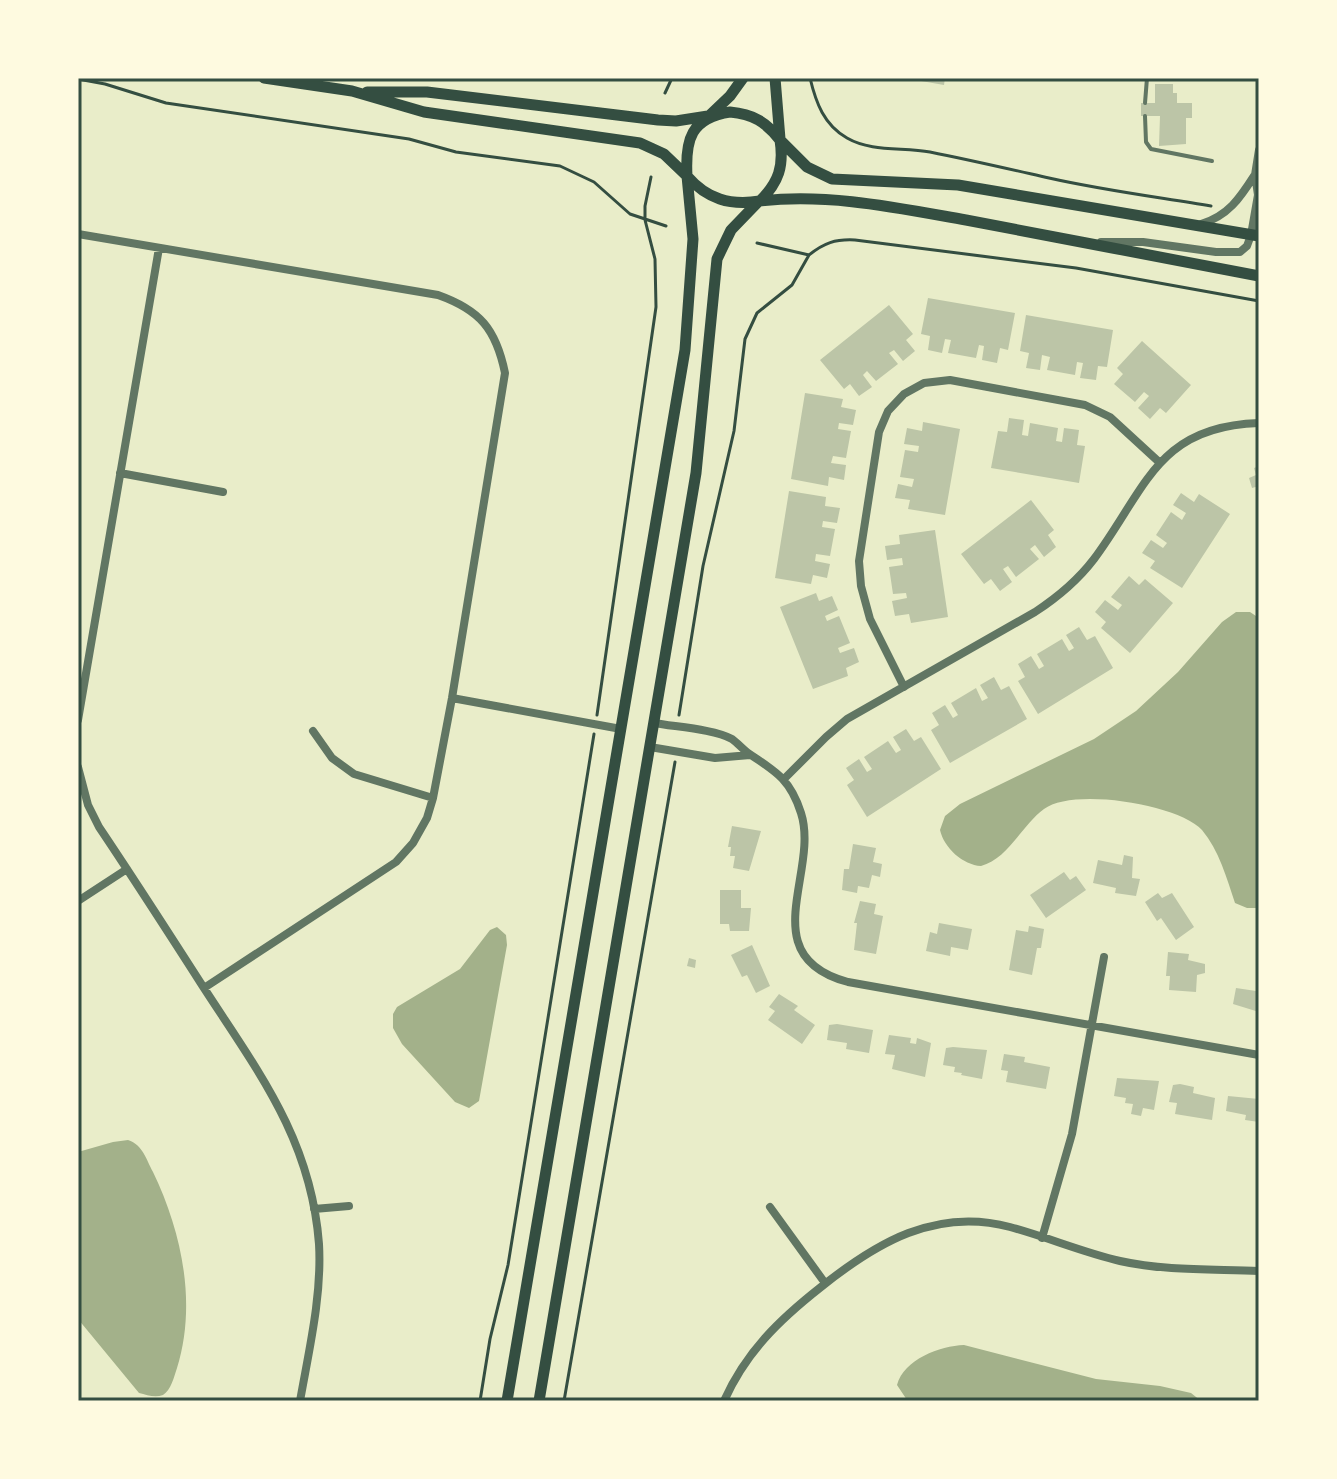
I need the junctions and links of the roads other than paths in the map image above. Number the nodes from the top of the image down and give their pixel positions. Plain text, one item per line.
1 (264, 78) edge
2 (743, 78) edge
3 (775, 78) edge
4 (1147, 78) edge
5 (352, 91) junction
6 (1145, 103) dead end
7 (708, 116) junction
8 (1145, 116) dead end
9 (780, 140) junction
10 (1259, 150) edge
11 (1212, 161) dead end
12 (1255, 175) junction
13 (687, 176) junction
14 (759, 201) junction
15 (1191, 224) junction
16 (78, 234) edge
17 (1255, 236) edge
18 (1079, 242) junction
19 (159, 248) junction
20 (1259, 276) edge
21 (1259, 423) edge
22 (1159, 462) junction
23 (120, 473) junction
24 (223, 492) dead end
25 (904, 687) junction
26 (452, 698) junction
27 (78, 720) edge
28 (654, 723) junction
29 (621, 729) junction
30 (313, 731) dead end
31 (650, 747) junction
32 (750, 755) junction
33 (78, 767) edge
34 (784, 779) junction
35 (433, 798) junction
36 (127, 869) junction
37 (78, 901) edge
38 (1104, 957) dead end
39 (204, 988) junction
40 (1092, 1026) junction
41 (1259, 1055) edge
42 (349, 1206) dead end
43 (770, 1207) dead end
44 (314, 1209) junction
45 (1042, 1238) junction
46 (1259, 1271) edge
47 (825, 1283) junction
48 (300, 1401) edge
49 (507, 1401) edge
50 (539, 1401) edge
51 (724, 1401) edge

1 - 5 main road
2 - 7 main road
3 - 9 main road
4 - 6 lane
5 - 7 main road
5 - 13 main road
7 - 9 main road
7 - 13 main road
8 - 11 lane
9 - 14 main road
9 - 15 main road
10 - 12 street
12 - 15 street
12 - 17 street
13 - 14 main road
13 - 29 main road
14 - 18 main road
14 - 28 main road
15 - 17 main road
16 - 19 street
17 - 18 street
18 - 20 main road
19 - 23 street
19 - 26 street
21 - 22 street
22 - 25 street
22 - 25 street
23 - 24 street
23 - 27 street
25 - 34 street
26 - 29 street
26 - 35 street
28 - 31 main road
28 - 32 street
29 - 49 main road
30 - 35 street
31 - 32 street
31 - 50 main road
32 - 34 street
33 - 36 street
34 - 40 street
35 - 39 street
36 - 37 street
36 - 39 street
38 - 40 street
39 - 44 street
40 - 41 street
40 - 45 street
42 - 44 street
43 - 47 street
44 - 48 street
45 - 46 street
45 - 47 street
47 - 51 street

